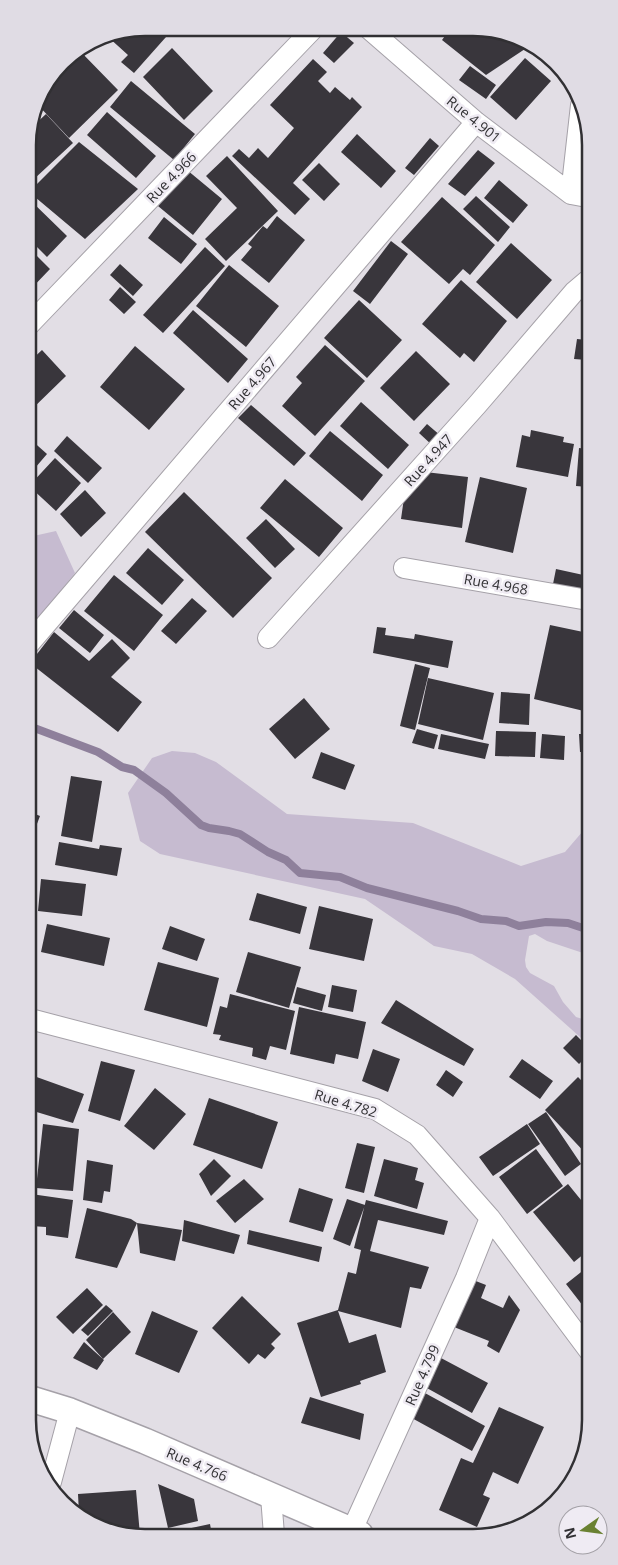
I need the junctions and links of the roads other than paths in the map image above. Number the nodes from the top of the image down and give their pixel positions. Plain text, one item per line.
1 (305, 36) edge
2 (378, 36) edge
3 (476, 122) junction
4 (580, 129) edge
5 (579, 195) edge
6 (582, 285) edge
7 (36, 318) edge
8 (404, 568) dead end
9 (582, 599) edge
10 (36, 636) edge
11 (268, 638) dead end
12 (36, 1021) edge
13 (490, 1218) junction
14 (582, 1341) edge
15 (36, 1401) edge
16 (70, 1411) junction
17 (53, 1476) edge
18 (271, 1496) junction
19 (274, 1529) edge
20 (349, 1529) edge
21 (357, 1529) edge

1 - 7 street, Rue 4.966
2 - 3 street, Rue 4.901
3 - 5 street, Rue 4.901
3 - 10 street, Rue 4.967
4 - 5 street
6 - 11 street, Rue 4.947
8 - 9 street, Rue 4.968
12 - 13 street, Rue 4.782
13 - 14 street, Rue 4.782
13 - 21 street, Rue 4.799
15 - 16 street, Rue 4.766
16 - 17 street
16 - 18 street, Rue 4.766
18 - 19 street
18 - 20 street, Rue 4.766

